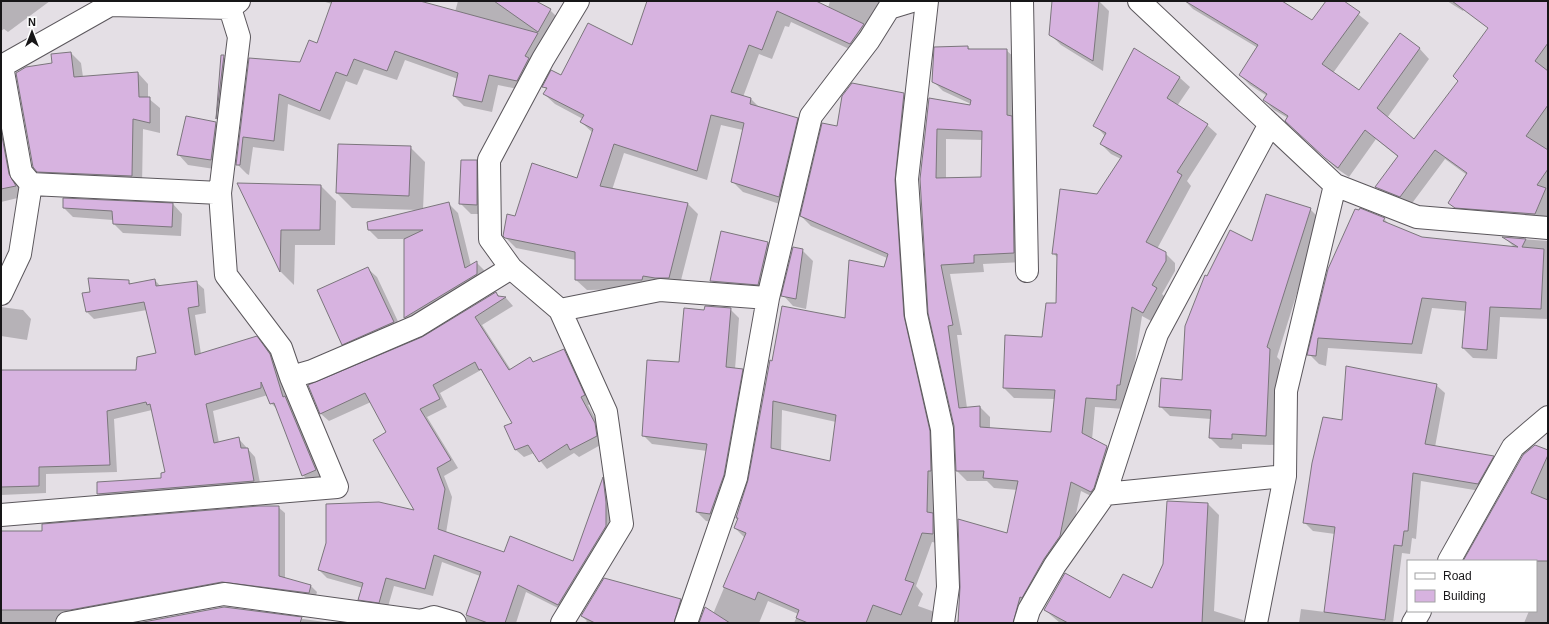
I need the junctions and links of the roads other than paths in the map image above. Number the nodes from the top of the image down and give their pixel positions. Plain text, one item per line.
1 (578, 1) edge
2 (912, 1) edge
3 (926, 1) edge
4 (1022, 1) edge
5 (1140, 1) edge
6 (235, 5) edge
7 (1270, 124) junction
8 (31, 184) junction
9 (1335, 185) junction
10 (220, 193) junction
11 (1548, 228) edge
12 (511, 268) junction
13 (1027, 271) dead end
14 (1, 294) edge
15 (768, 298) junction
16 (560, 310) junction
17 (291, 377) junction
18 (1548, 417) edge
19 (1285, 476) junction
20 (1105, 494) junction
21 (1, 514) edge
22 (1450, 560) edge
23 (1419, 612) edge
24 (420, 622) edge
25 (67, 623) edge
26 (455, 623) edge
27 (562, 623) edge
28 (686, 623) edge
29 (943, 623) edge
30 (1025, 623) edge
31 (1256, 623) edge
32 (1413, 623) edge

1 - 12 street
2 - 15 street
3 - 29 street
4 - 13 street
5 - 7 street
6 - 8 street
6 - 10 street
7 - 9 street
7 - 20 street
8 - 10 street
8 - 14 street
9 - 11 street
9 - 19 street
10 - 17 street
12 - 16 street
12 - 17 street
15 - 16 street
15 - 28 street
16 - 27 street
17 - 21 street
18 - 22 street
19 - 20 street
19 - 31 street
20 - 30 street
23 - 32 street
24 - 25 street
24 - 26 street

